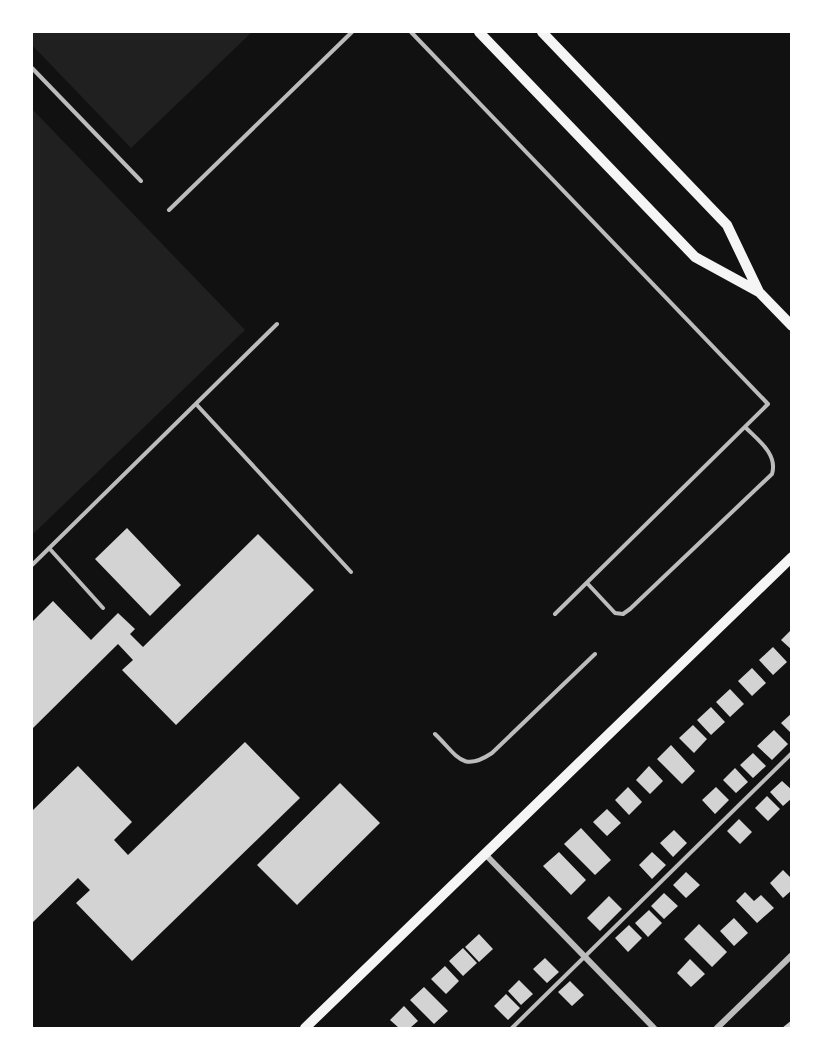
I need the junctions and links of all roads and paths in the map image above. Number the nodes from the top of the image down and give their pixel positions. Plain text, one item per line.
1 (352, 32) edge
2 (411, 32) edge
3 (479, 32) edge
4 (542, 32) edge
5 (32, 68) edge
6 (141, 181) dead end
7 (169, 210) dead end
8 (759, 292) junction
9 (277, 324) dead end
10 (792, 326) edge
11 (196, 404) junction
12 (745, 427) junction
13 (49, 548) junction
14 (791, 560) edge
15 (32, 565) edge
16 (351, 572) dead end
17 (586, 583) junction
18 (103, 609) dead end
19 (555, 615) dead end
20 (595, 654) dead end
21 (435, 734) dead end
22 (792, 753) edge
23 (484, 854) junction
24 (792, 955) edge
25 (585, 958) junction
26 (305, 1029) edge
27 (512, 1029) edge
28 (654, 1029) edge
29 (717, 1029) edge

1 - 7 lane
2 - 12 lane
3 - 8 main road
4 - 8 main road
5 - 6 lane
8 - 10 main road
9 - 11 lane
11 - 13 lane
11 - 16 lane
12 - 17 lane
12 - 17 lane
13 - 15 lane
13 - 18 lane
14 - 23 main road
17 - 19 lane
20 - 21 lane
22 - 25 lane
23 - 25 street
23 - 26 main road
24 - 29 street
25 - 27 lane
25 - 28 street

